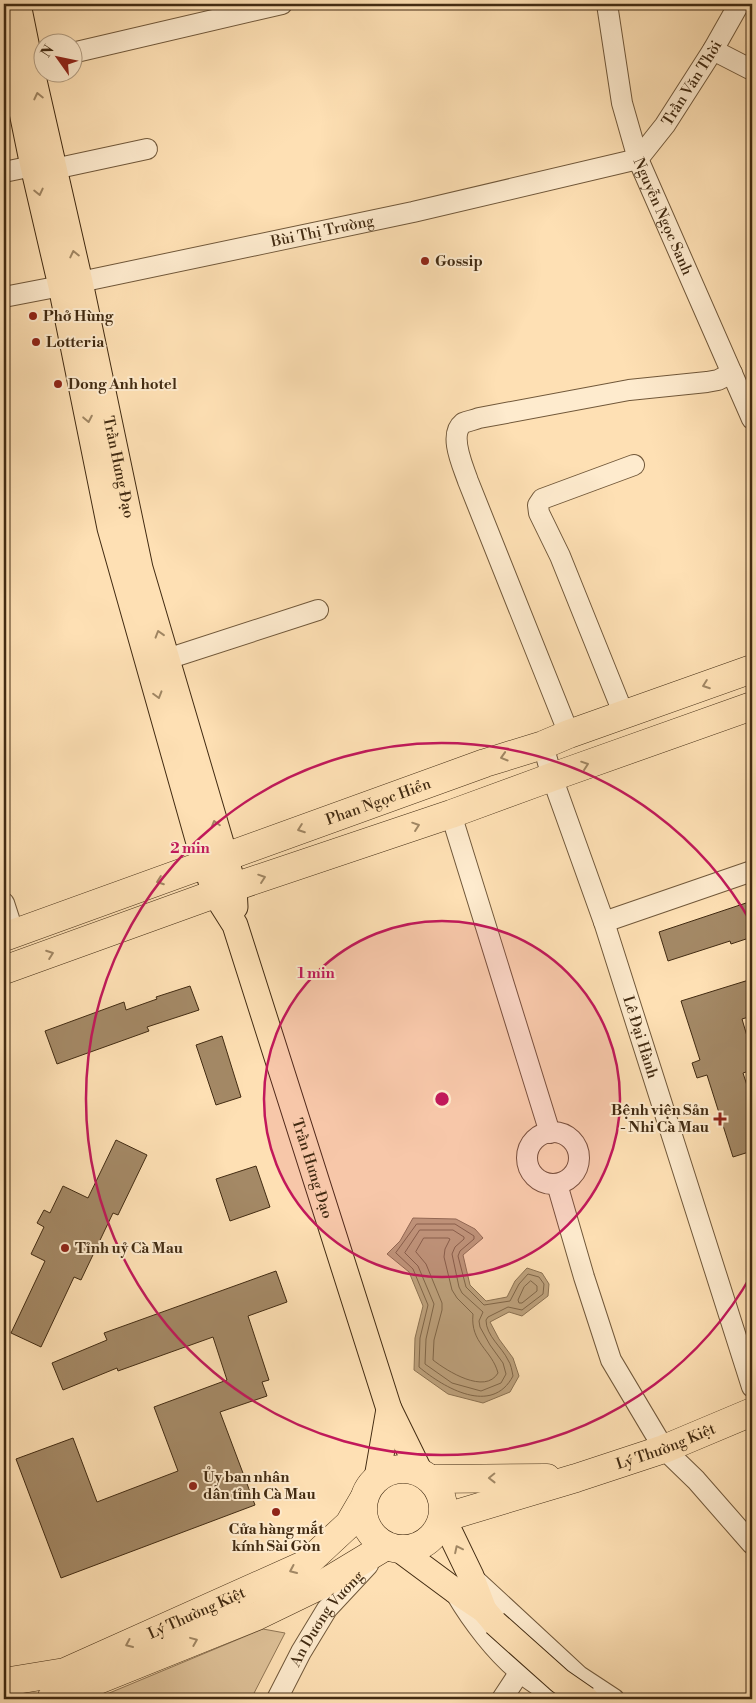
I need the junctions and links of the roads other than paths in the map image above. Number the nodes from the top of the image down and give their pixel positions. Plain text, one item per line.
1 (18, 4) edge
2 (282, 4) edge
3 (606, 4) edge
4 (737, 5) edge
5 (4, 24) edge
6 (713, 50) junction
7 (82, 51) edge
8 (22, 65) edge
9 (752, 70) edge
10 (147, 149) dead end
11 (638, 159) junction
12 (44, 167) junction
13 (4, 172) edge
14 (71, 284) junction
15 (4, 296) edge
16 (732, 373) junction
17 (752, 419) edge
18 (634, 465) dead end
19 (137, 592) junction
20 (318, 610) dead end
21 (167, 660) junction
22 (752, 669) edge
23 (752, 706) edge
24 (624, 715) junction
25 (569, 734) junction
26 (543, 745) junction
27 (552, 777) junction
28 (451, 814) junction
29 (215, 860) junction
30 (752, 871) edge
31 (225, 891) junction
32 (4, 903) edge
33 (604, 922) junction
34 (9, 936) edge
35 (4, 970) edge
36 (550, 1133) junction
37 (557, 1184) junction
38 (752, 1387) edge
39 (389, 1410) junction
40 (752, 1412) edge
41 (664, 1449) junction
42 (426, 1476) junction
43 (576, 1478) junction
44 (370, 1489) junction
45 (443, 1518) junction
46 (752, 1544) edge
47 (393, 1548) junction
48 (462, 1583) junction
49 (539, 1639) junction
50 (520, 1672) junction
51 (4, 1682) edge
52 (51, 1699) edge
53 (277, 1699) edge
54 (502, 1699) edge
55 (559, 1699) edge
56 (586, 1699) edge
57 (614, 1699) edge

1 - 8 main road, Trần Hưng Đạo
2 - 7 street
3 - 11 street, Nguyễn Ngọc Sanh
4 - 6 street, Trần Văn Thời
5 - 8 main road, Trần Hưng Đạo
6 - 9 street
6 - 11 street, Trần Văn Thời
8 - 12 main road, Trần Hưng Đạo
10 - 12 street
11 - 14 street, Bùi Thị Trường
11 - 16 street, Nguyễn Ngọc Sanh
12 - 13 street
12 - 14 main road, Trần Hưng Đạo
14 - 15 street, Bùi Thị Trường
14 - 19 main road, Trần Hưng Đạo
16 - 17 street, Nguyễn Ngọc Sanh
16 - 25 street
18 - 24 street
21 -> 19 main road, Trần Hưng Đạo
19 -> 29 main road, Trần Hưng Đạo
20 - 21 street
29 -> 21 main road, Trần Hưng Đạo
22 -> 24 highway, Phan Ngọc Hiển
27 -> 23 highway
24 - 25 highway, Phan Ngọc Hiển
25 - 26 highway, Phan Ngọc Hiển
26 - 27 street, Lê Đại Hành
26 -> 29 highway, Phan Ngọc Hiển
27 - 28 highway
27 - 33 street, Lê Đại Hành
31 -> 28 highway
28 - 36 street
29 - 31 main road, Trần Hưng Đạo
29 -> 34 highway, Phan Ngọc Hiển
30 - 33 street
35 -> 31 highway
31 - 39 main road, Trần Hưng Đạo
32 - 34 street
33 - 38 street, Lê Đại Hành
36 - 37 street
36 - 37 street
37 - 41 street
39 - 42 main road, Trần Hưng Đạo
39 - 44 main road, Trần Hưng Đạo
40 - 41 highway, Lý Thường Kiệt
41 - 43 highway, Lý Thường Kiệt
41 - 46 street
43 -> 42 highway, Lý Thường Kiệt
42 - 44 highway
42 - 45 highway
43 - 45 highway, Lý Thường Kiệt
44 - 47 highway
44 -> 51 highway, Lý Thường Kiệt
45 - 47 highway
48 -> 45 main road
47 - 48 main road
52 -> 47 highway, Lý Thường Kiệt
47 - 53 street, An Dương Vương
48 - 49 street
48 - 50 street
48 - 56 main road, bridge
49 - 50 street
49 - 57 street
50 - 54 street
50 - 55 street

